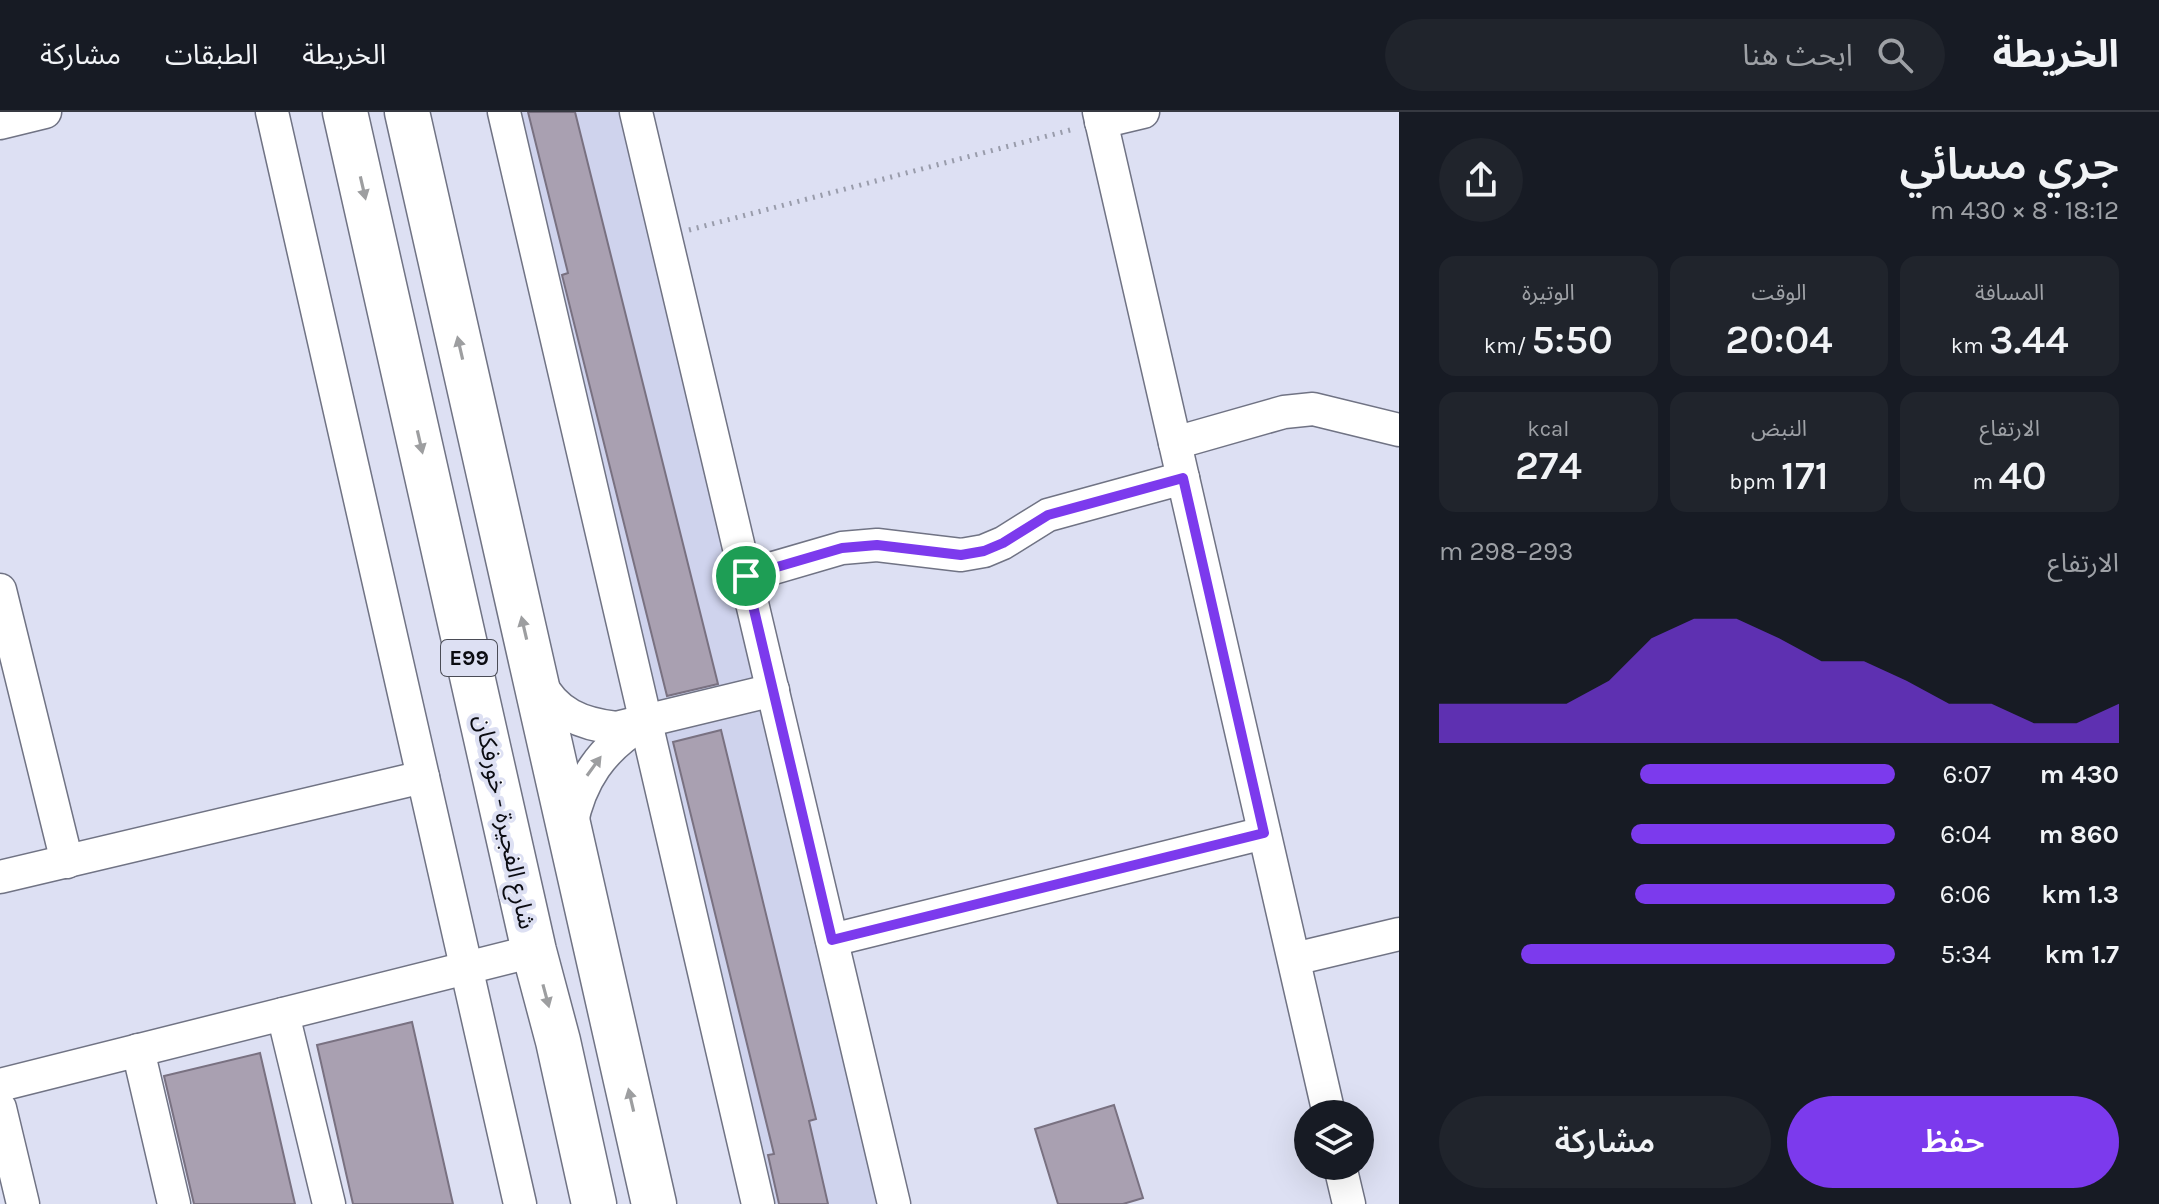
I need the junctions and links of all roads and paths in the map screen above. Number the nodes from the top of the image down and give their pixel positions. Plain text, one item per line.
1 (45, 112) edge
2 (272, 112) edge
3 (345, 112) edge
4 (407, 112) edge
5 (504, 112) edge
6 (636, 112) edge
7 (1143, 112) edge
8 (1100, 117) edge
9 (0, 123) edge
10 (665, 236) junction
11 (1399, 430) edge
12 (1175, 443) junction
13 (1183, 478) junction
14 (746, 576) junction
15 (0, 590) edge
16 (534, 671) junction
17 (10, 676) edge
18 (773, 690) junction
19 (646, 722) junction
20 (423, 777) junction
21 (570, 829) junction
22 (1264, 833) junction
23 (67, 862) junction
24 (0, 877) edge
25 (1399, 934) edge
26 (832, 940) junction
27 (534, 951) junction
28 (1294, 959) junction
29 (467, 968) junction
30 (283, 1014) junction
31 (558, 1041) junction
32 (138, 1050) junction
33 (0, 1085) edge
34 (1326, 1100) edge
35 (0, 1108) edge
36 (644, 1157) junction
37 (1343, 1180) edge
38 (23, 1204) edge
39 (174, 1204) edge
40 (329, 1204) edge
41 (520, 1204) edge
42 (594, 1204) edge
43 (654, 1204) edge
44 (758, 1204) edge
45 (894, 1204) edge
46 (1349, 1204) edge

1 - 9 street
2 - 20 street
3 -> 27 highway, شارع الفجيرة - خورفكان / E99
16 -> 4 highway, E99
5 - 19 street
6 - 10 street
7 - 8 street
8 - 10 path
8 - 12 street
10 - 14 street
11 - 12 street
12 - 13 street
13 - 14 street
13 - 22 street
14 - 18 street
15 - 17 street
16 - 19 street
16 - 21 highway, E99
17 - 23 street
18 - 19 street
18 - 26 street
21 -> 19 street
19 - 44 street
20 - 23 street
20 - 29 street
36 -> 21 highway, E99
22 - 26 street
22 - 28 street
23 - 24 street
25 - 28 street
26 - 45 street
27 - 29 street
27 -> 31 highway, شارع الفجيرة - خورفكان / E99
28 - 34 street
29 - 30 street
29 - 41 street
30 - 32 street
30 - 40 street
31 - 36 highway
31 - 42 highway, شارع الفجيرة - خورفكان / E99
32 - 33 street
32 - 39 street
35 - 38 street
36 - 43 highway, E99
37 - 46 street

